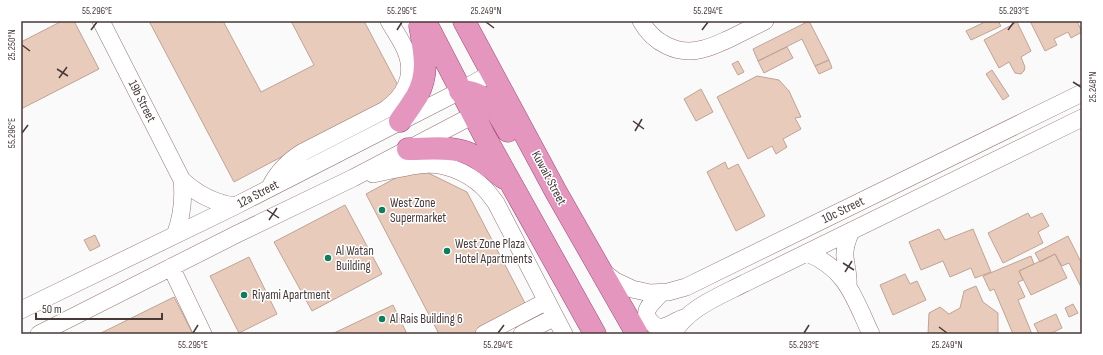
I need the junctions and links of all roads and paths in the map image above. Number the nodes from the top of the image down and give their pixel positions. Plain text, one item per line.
1 (101, 21) edge
2 (390, 21) edge
3 (419, 21) edge
4 (424, 21) edge
5 (464, 21) edge
6 (765, 21) edge
7 (641, 22) edge
8 (492, 73) junction
9 (460, 91) junction
10 (1082, 93) edge
11 (490, 106) junction
12 (1082, 118) edge
13 (400, 121) junction
14 (408, 149) junction
15 (353, 178) junction
16 (182, 180) junction
17 (512, 184) junction
18 (270, 188) junction
19 (235, 206) junction
20 (851, 231) junction
21 (175, 235) junction
22 (807, 252) junction
23 (171, 267) junction
24 (600, 270) junction
25 (848, 286) junction
26 (662, 292) junction
27 (21, 296) edge
28 (42, 300) junction
29 (547, 301) junction
30 (21, 310) edge
31 (555, 317) junction
32 (686, 317) junction
33 (39, 334) edge
34 (203, 334) edge
35 (484, 334) edge
36 (522, 334) edge
37 (564, 334) edge
38 (595, 334) edge
39 (637, 334) edge
40 (674, 334) edge
41 (871, 334) edge

1 - 16 street, 19b Street
2 - 18 street
3 - 13 main road
4 - 9 main road
5 - 8 main road
6 - 7 street
8 - 9 street, 12a Street
8 - 11 main road
9 - 11 main road
9 - 13 street, 12a Street
10 - 26 street, 10c Street
11 - 14 street, 12a Street
11 - 17 main road
11 - 24 main road, Kuwait Street
12 - 20 street, 10c Street
13 - 18 street, 12a Street
14 - 15 street, 12a Street
14 - 17 main road
15 - 23 street, 12a Street
15 - 29 street
16 - 19 street, 19b Street
16 - 21 street, 19b Street
17 - 38 main road
18 - 19 street, 12a Street
19 - 21 street, 12a Street
20 - 22 street, 10c Street
20 - 25 street
21 - 28 street, 12a Street
22 - 25 street
22 - 32 street, 10c Street
23 - 33 street, 12a Street
23 - 34 street
24 - 26 street, 10c Street
24 - 39 main road, Kuwait Street
25 - 41 street
26 - 32 street
27 - 28 street
28 - 30 street, 12a Street
29 - 31 street
29 - 35 street
31 - 36 street
31 - 37 street
32 - 40 street, 10c Street

